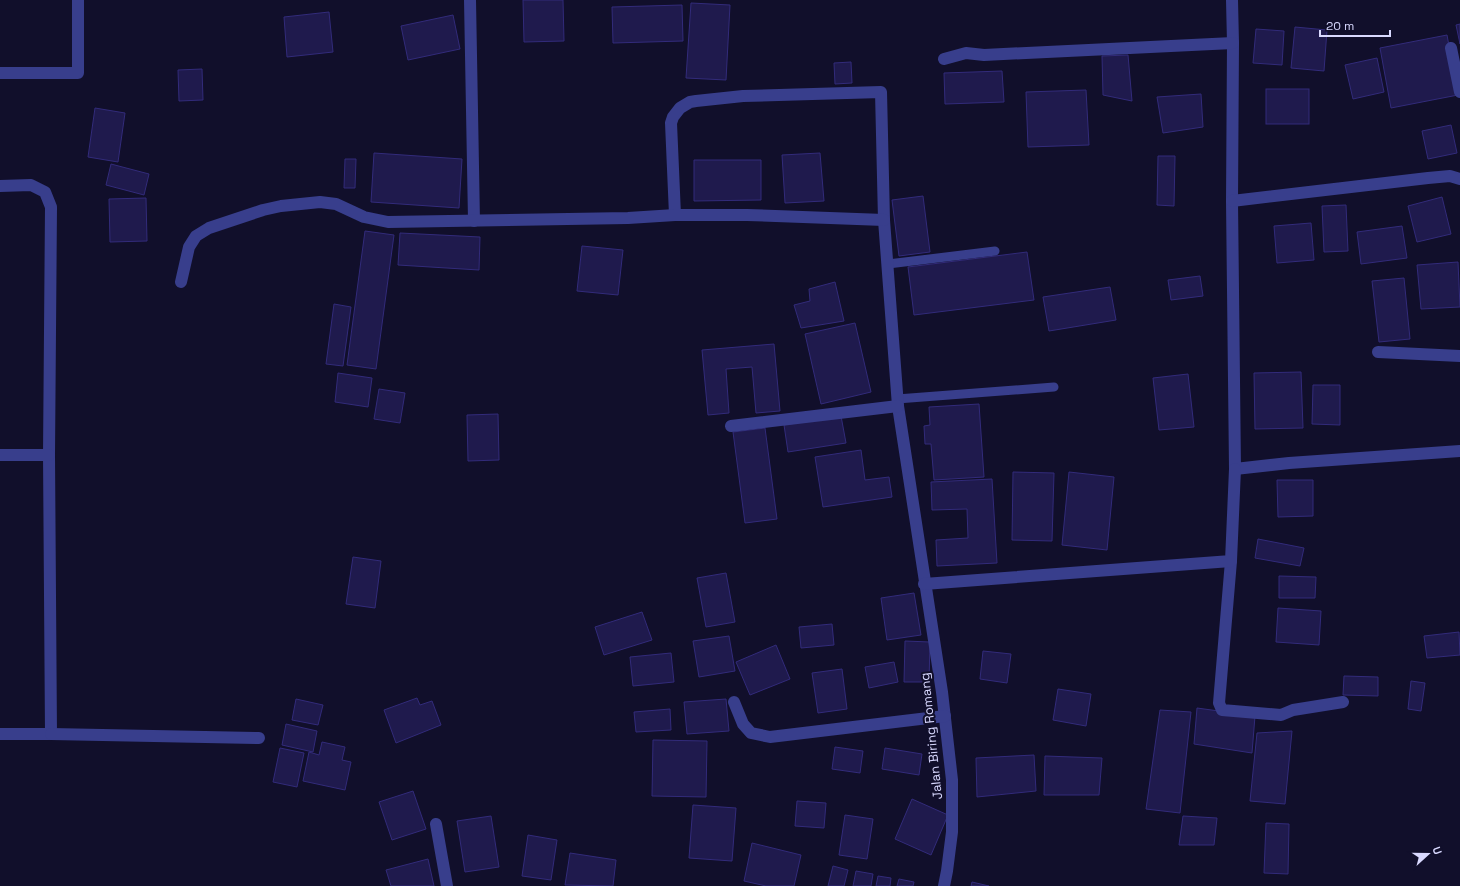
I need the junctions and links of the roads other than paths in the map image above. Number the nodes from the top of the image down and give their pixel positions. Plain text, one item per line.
1 (78, 0) edge
2 (470, 0) edge
3 (1232, 0) edge
4 (1233, 43) junction
5 (1451, 48) dead end
6 (944, 59) dead end
7 (0, 72) edge
8 (1460, 92) edge
9 (1460, 179) edge
10 (0, 186) edge
11 (1232, 201) junction
12 (675, 215) junction
13 (884, 220) junction
14 (474, 221) junction
15 (995, 251) dead end
16 (888, 264) junction
17 (181, 282) dead end
18 (1378, 352) dead end
19 (1460, 356) edge
20 (1054, 387) dead end
21 (898, 402) junction
22 (731, 426) dead end
23 (1460, 451) edge
24 (0, 455) edge
25 (49, 455) junction
26 (1235, 469) junction
27 (1231, 561) junction
28 (924, 584) junction
29 (734, 702) dead end
30 (1343, 702) dead end
31 (945, 716) junction
32 (0, 734) edge
33 (50, 734) junction
34 (259, 738) dead end
35 (436, 824) dead end
36 (447, 886) edge
37 (944, 886) edge

1 - 7 street
2 - 14 street
3 - 4 street
4 - 6 street
4 - 11 street
5 - 8 street
9 - 11 street
10 - 25 street
11 - 26 street
12 - 13 street
12 - 13 street, Jalan Biring Romang
12 - 14 street
13 - 16 street, Jalan Biring Romang
14 - 17 street
15 - 16 lane
16 - 21 street, Jalan Biring Romang
18 - 19 street
20 - 21 lane
21 - 22 street
21 - 28 street, Jalan Biring Romang
23 - 26 street
24 - 25 street
25 - 33 street
26 - 27 street
27 - 28 street
27 - 30 street
28 - 31 street, Jalan Biring Romang
29 - 31 street
31 - 37 street, Jalan Biring Romang
32 - 33 street
33 - 34 street
35 - 36 street

